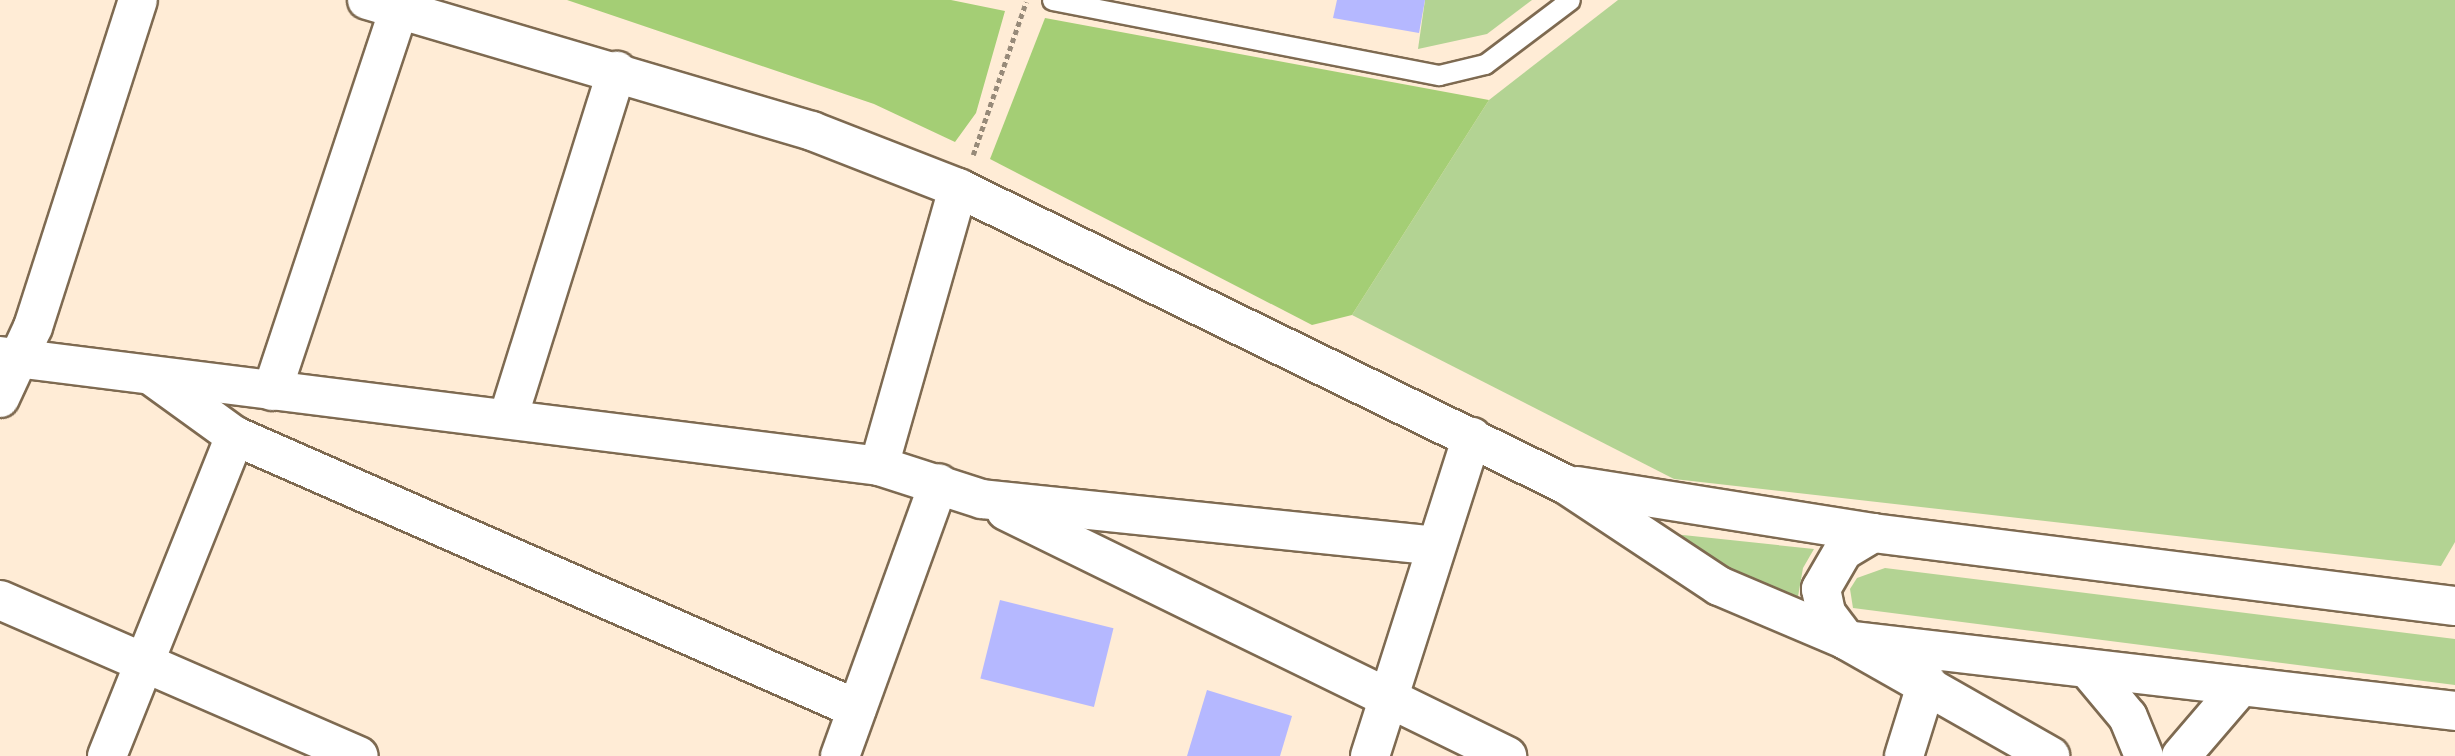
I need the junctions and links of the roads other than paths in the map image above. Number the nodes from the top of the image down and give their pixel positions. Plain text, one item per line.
1 (138, 0) edge
2 (1052, 0) edge
3 (1570, 0) edge
4 (383, 5) edge
5 (617, 71) junction
6 (958, 188) junction
7 (10, 357) edge
8 (152, 376) junction
9 (272, 391) junction
10 (0, 398) edge
11 (508, 418) junction
12 (235, 436) junction
13 (1472, 437) junction
14 (879, 466) junction
15 (940, 483) junction
16 (1565, 484) junction
17 (982, 499) junction
18 (1873, 533) junction
19 (1435, 546) junction
20 (0, 600) edge
21 (2455, 606) edge
22 (1846, 640) junction
23 (145, 664) junction
24 (2088, 669) junction
25 (1927, 682) junction
26 (2241, 687) junction
27 (1389, 697) junction
28 (857, 709) junction
29 (2455, 711) edge
30 (107, 756) edge
31 (359, 756) edge
32 (839, 756) edge
33 (1370, 756) edge
34 (1507, 756) edge
35 (1904, 756) edge
36 (2050, 756) edge
37 (2144, 756) edge
38 (2181, 756) edge

1 - 7 street
2 - 3 lane
4 - 5 street
4 - 9 street
5 - 6 street
5 - 11 street
6 - 13 street
6 - 14 street
7 - 8 street
7 - 10 street
8 - 9 street
8 - 12 street
9 - 11 street
11 - 14 street
12 - 23 street
12 - 28 street
13 - 16 street
13 - 19 street
14 - 15 street
15 - 17 street
15 - 28 street
16 - 18 street
16 - 22 street
17 - 19 street
17 - 27 street
18 - 21 street
18 - 22 street
19 - 27 street
20 - 23 street
22 - 24 street
22 - 25 street
23 - 30 street
23 - 31 street
24 - 26 street
24 - 37 street
25 - 35 street
25 - 36 street
26 - 29 street
26 - 38 street
27 - 33 street
27 - 34 street
28 - 32 street

